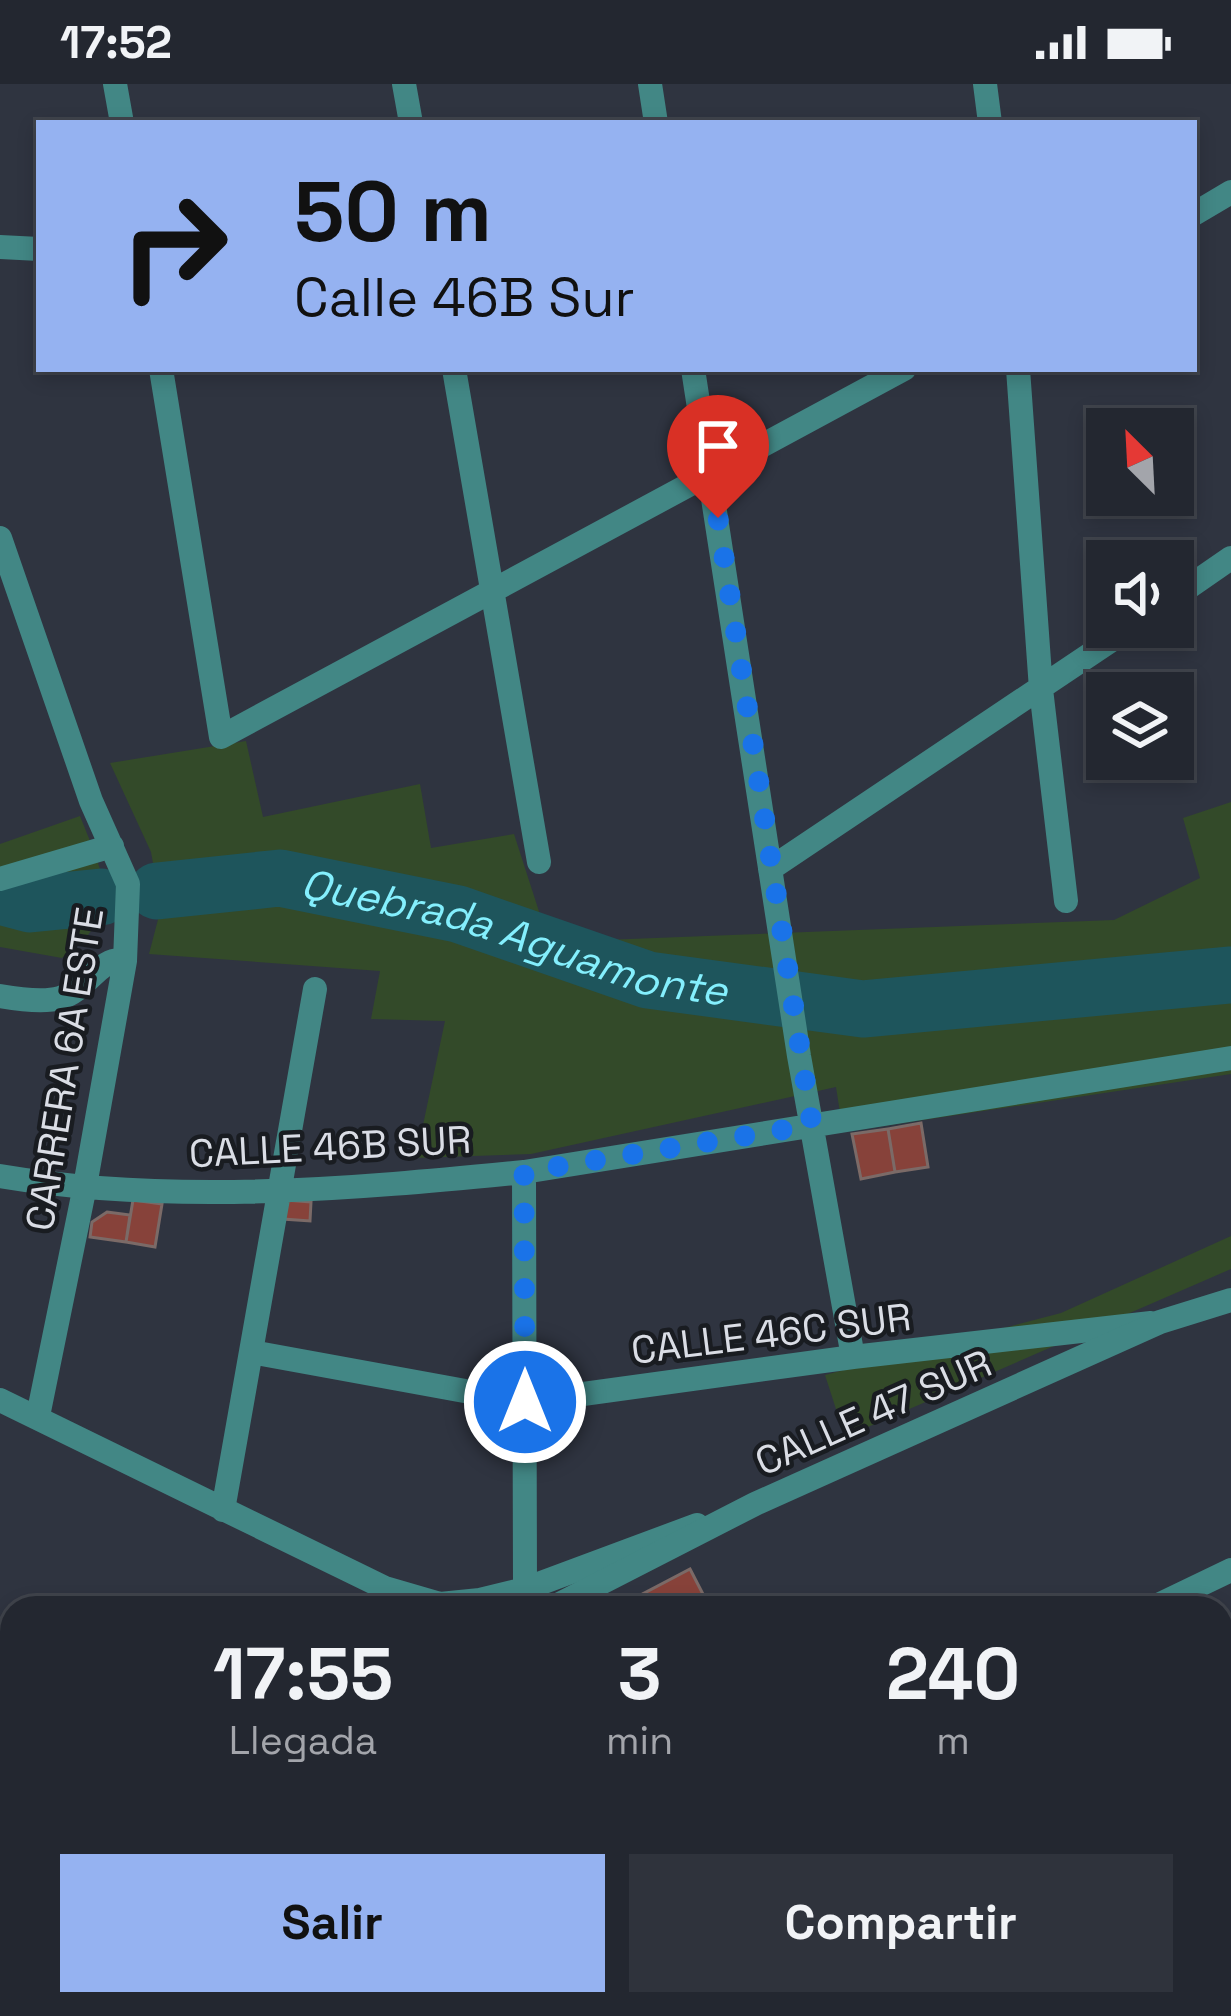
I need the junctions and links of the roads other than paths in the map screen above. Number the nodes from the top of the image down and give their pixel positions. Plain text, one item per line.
1 (116, 84) edge
2 (404, 84) edge
3 (650, 84) edge
4 (986, 84) edge
5 (122, 120) edge
6 (410, 120) edge
7 (656, 120) edge
8 (990, 120) edge
9 (1231, 193) edge
10 (1197, 212) edge
11 (0, 247) edge
12 (36, 249) edge
13 (161, 372) edge
14 (455, 372) edge
15 (694, 372) edge
16 (899, 372) edge
17 (1018, 372) edge
18 (712, 474) junction
19 (0, 538) edge
20 (1231, 558) edge
21 (1194, 584) edge
22 (493, 593) junction
23 (1100, 648) edge
24 (1042, 688) junction
25 (112, 846) junction
26 (539, 862) dead end
27 (770, 869) junction
28 (0, 879) edge
29 (1066, 901) dead end
30 (125, 962) junction
31 (315, 989) dead end
32 (0, 996) edge
33 (1231, 1058) edge
34 (812, 1125) junction
35 (524, 1172) junction
36 (0, 1176) edge
37 (85, 1186) junction
38 (279, 1191) junction
39 (1231, 1300) edge
40 (1160, 1322) junction
41 (251, 1352) junction
42 (853, 1357) junction
43 (0, 1400) edge
44 (525, 1402) junction
45 (38, 1416) junction
46 (755, 1504) junction
47 (223, 1510) junction
48 (1231, 1570) edge
49 (525, 1588) junction
50 (408, 1596) edge
51 (491, 1596) edge
52 (575, 1596) edge
53 (1177, 1596) edge

1 - 5 street
2 - 6 street
3 - 7 street
4 - 8 street
9 - 10 street
11 - 12 street
13 - 22 street
14 - 22 street
15 - 18 street
16 - 18 street
17 - 24 street
18 - 22 street
18 - 27 street
19 - 25 street, CARRERA 6A ESTE
20 - 21 street
22 - 26 street
23 - 24 street
24 - 27 street
24 - 29 street
25 - 28 street
25 - 30 street, CARRERA 6A ESTE
27 - 34 street
30 - 32 street
30 - 37 street, CARRERA 6A ESTE
31 - 38 street
33 - 34 street, CALLE 46B SUR
34 - 35 street, CALLE 46B SUR
34 - 42 street
35 - 38 street, CALLE 46B SUR
35 - 44 street
36 - 37 street, CALLE 46B SUR
37 - 38 street, CALLE 46B SUR
37 - 45 street, CARRERA 6A ESTE
38 - 41 street
39 - 40 street, CALLE 47 SUR
40 - 42 street, CALLE 46C SUR
40 - 46 street, CALLE 47 SUR
41 - 44 street, CALLE 46C SUR
41 - 47 street
42 - 44 street, CALLE 46C SUR
43 - 45 street
44 - 49 street
45 - 47 street
46 - 49 street
46 - 52 street, CALLE 47 SUR
47 - 50 street
48 - 53 street
49 - 51 street

